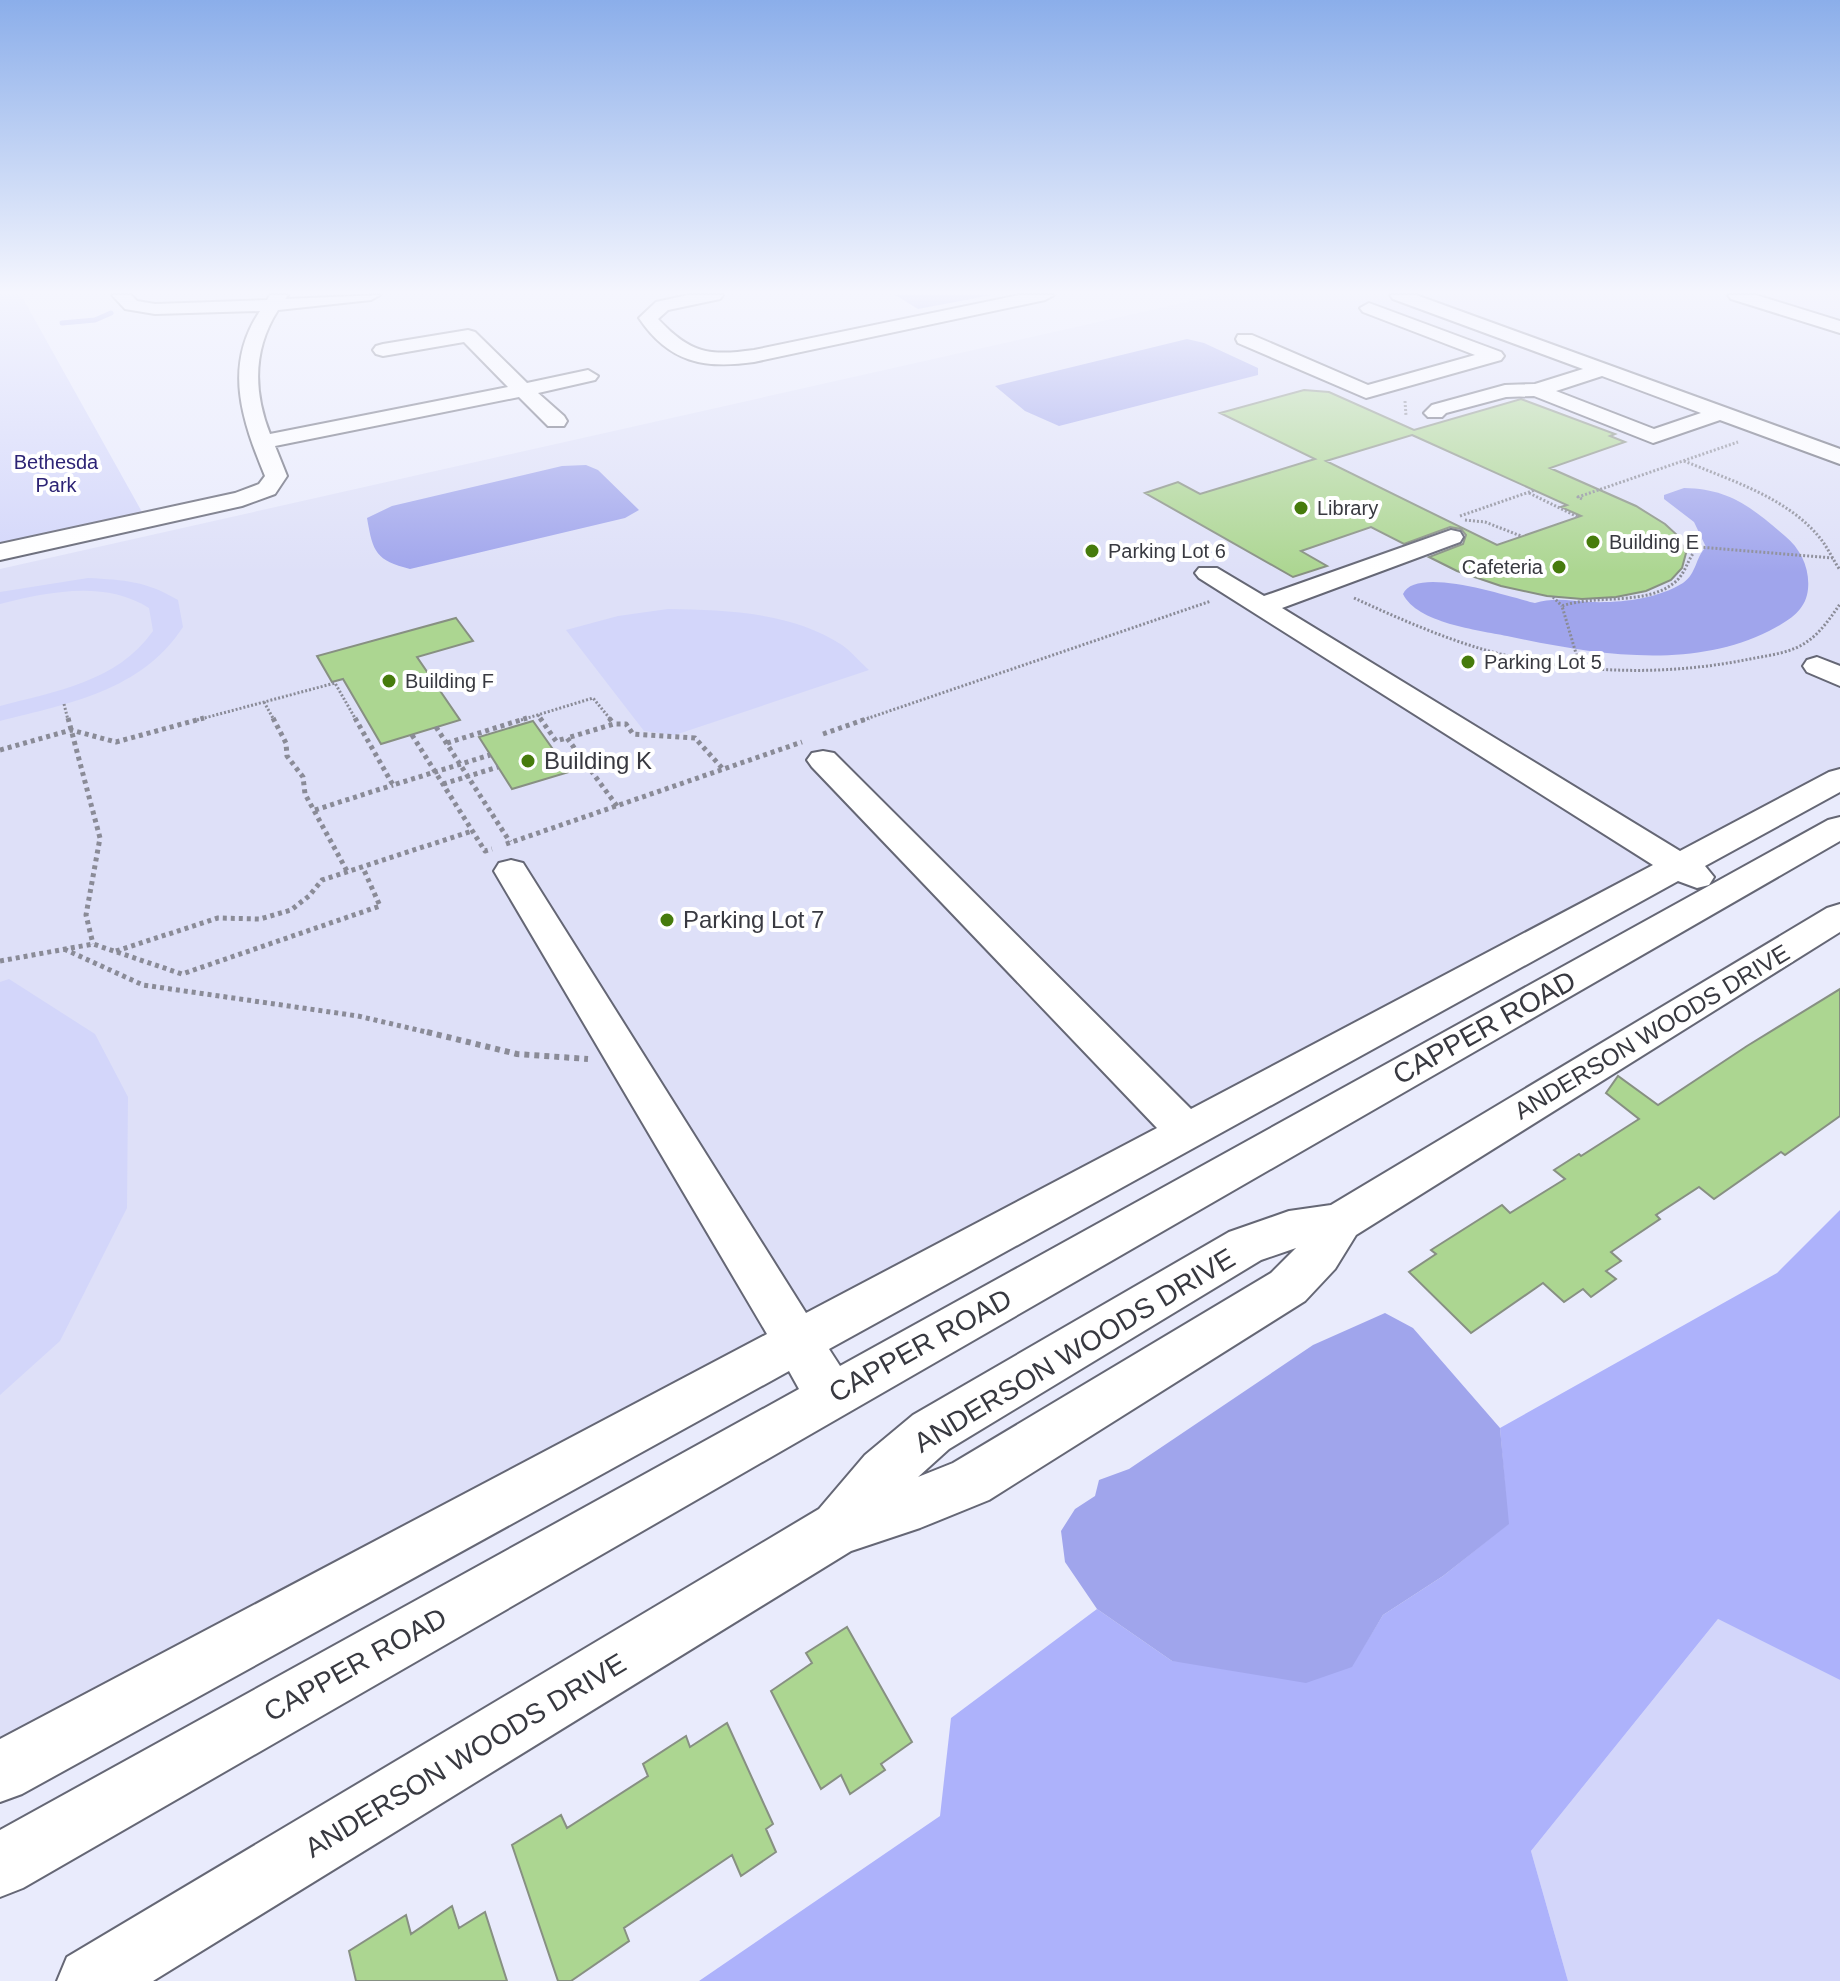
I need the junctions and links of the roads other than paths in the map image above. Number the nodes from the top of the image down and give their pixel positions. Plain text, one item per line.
1 (249, 387) edge
2 (520, 387) edge
3 (535, 387) edge
4 (1356, 387) edge
5 (1382, 387) edge
6 (1544, 387) edge
7 (1650, 387) edge
8 (523, 390) junction
9 (1536, 390) junction
10 (1435, 413) dead end
11 (1721, 413) junction
12 (556, 421) dead end
13 (1653, 436) junction
14 (262, 442) junction
15 (1632, 451) dead end
16 (1840, 457) edge
17 (1453, 526) road end
18 (0, 552) edge
19 (1208, 573) dead end
20 (1250, 599) junction
21 (823, 760) dead end
22 (1840, 779) edge
23 (1840, 827) edge
24 (511, 857) road end
25 (1679, 866) junction
26 (1723, 893) junction
27 (1840, 916) edge
28 (1187, 1132) junction
29 (798, 1341) junction
30 (830, 1395) junction
31 (0, 1772) edge
32 (0, 1865) edge
33 (91, 1981) edge

1 - 14 street
2 - 8 street
3 - 8 street
4 - 5 street
6 - 9 street
7 - 11 street
8 - 12 street
8 - 14 street
9 - 10 street
9 - 13 street
11 - 13 street
11 - 16 street
13 - 15 street
14 - 18 street
17 - 20 street
19 - 20 street
20 - 25 street
21 - 28 street
22 - 25 street, CAPPER ROAD
23 - 26 street, CAPPER ROAD
24 - 29 street
25 - 26 street
25 - 28 street, CAPPER ROAD
26 - 30 street, CAPPER ROAD
27 - 33 street, ANDERSON WOODS DRIVE
28 - 29 street, CAPPER ROAD
29 - 30 street
29 - 31 street, CAPPER ROAD
30 - 32 street, CAPPER ROAD

